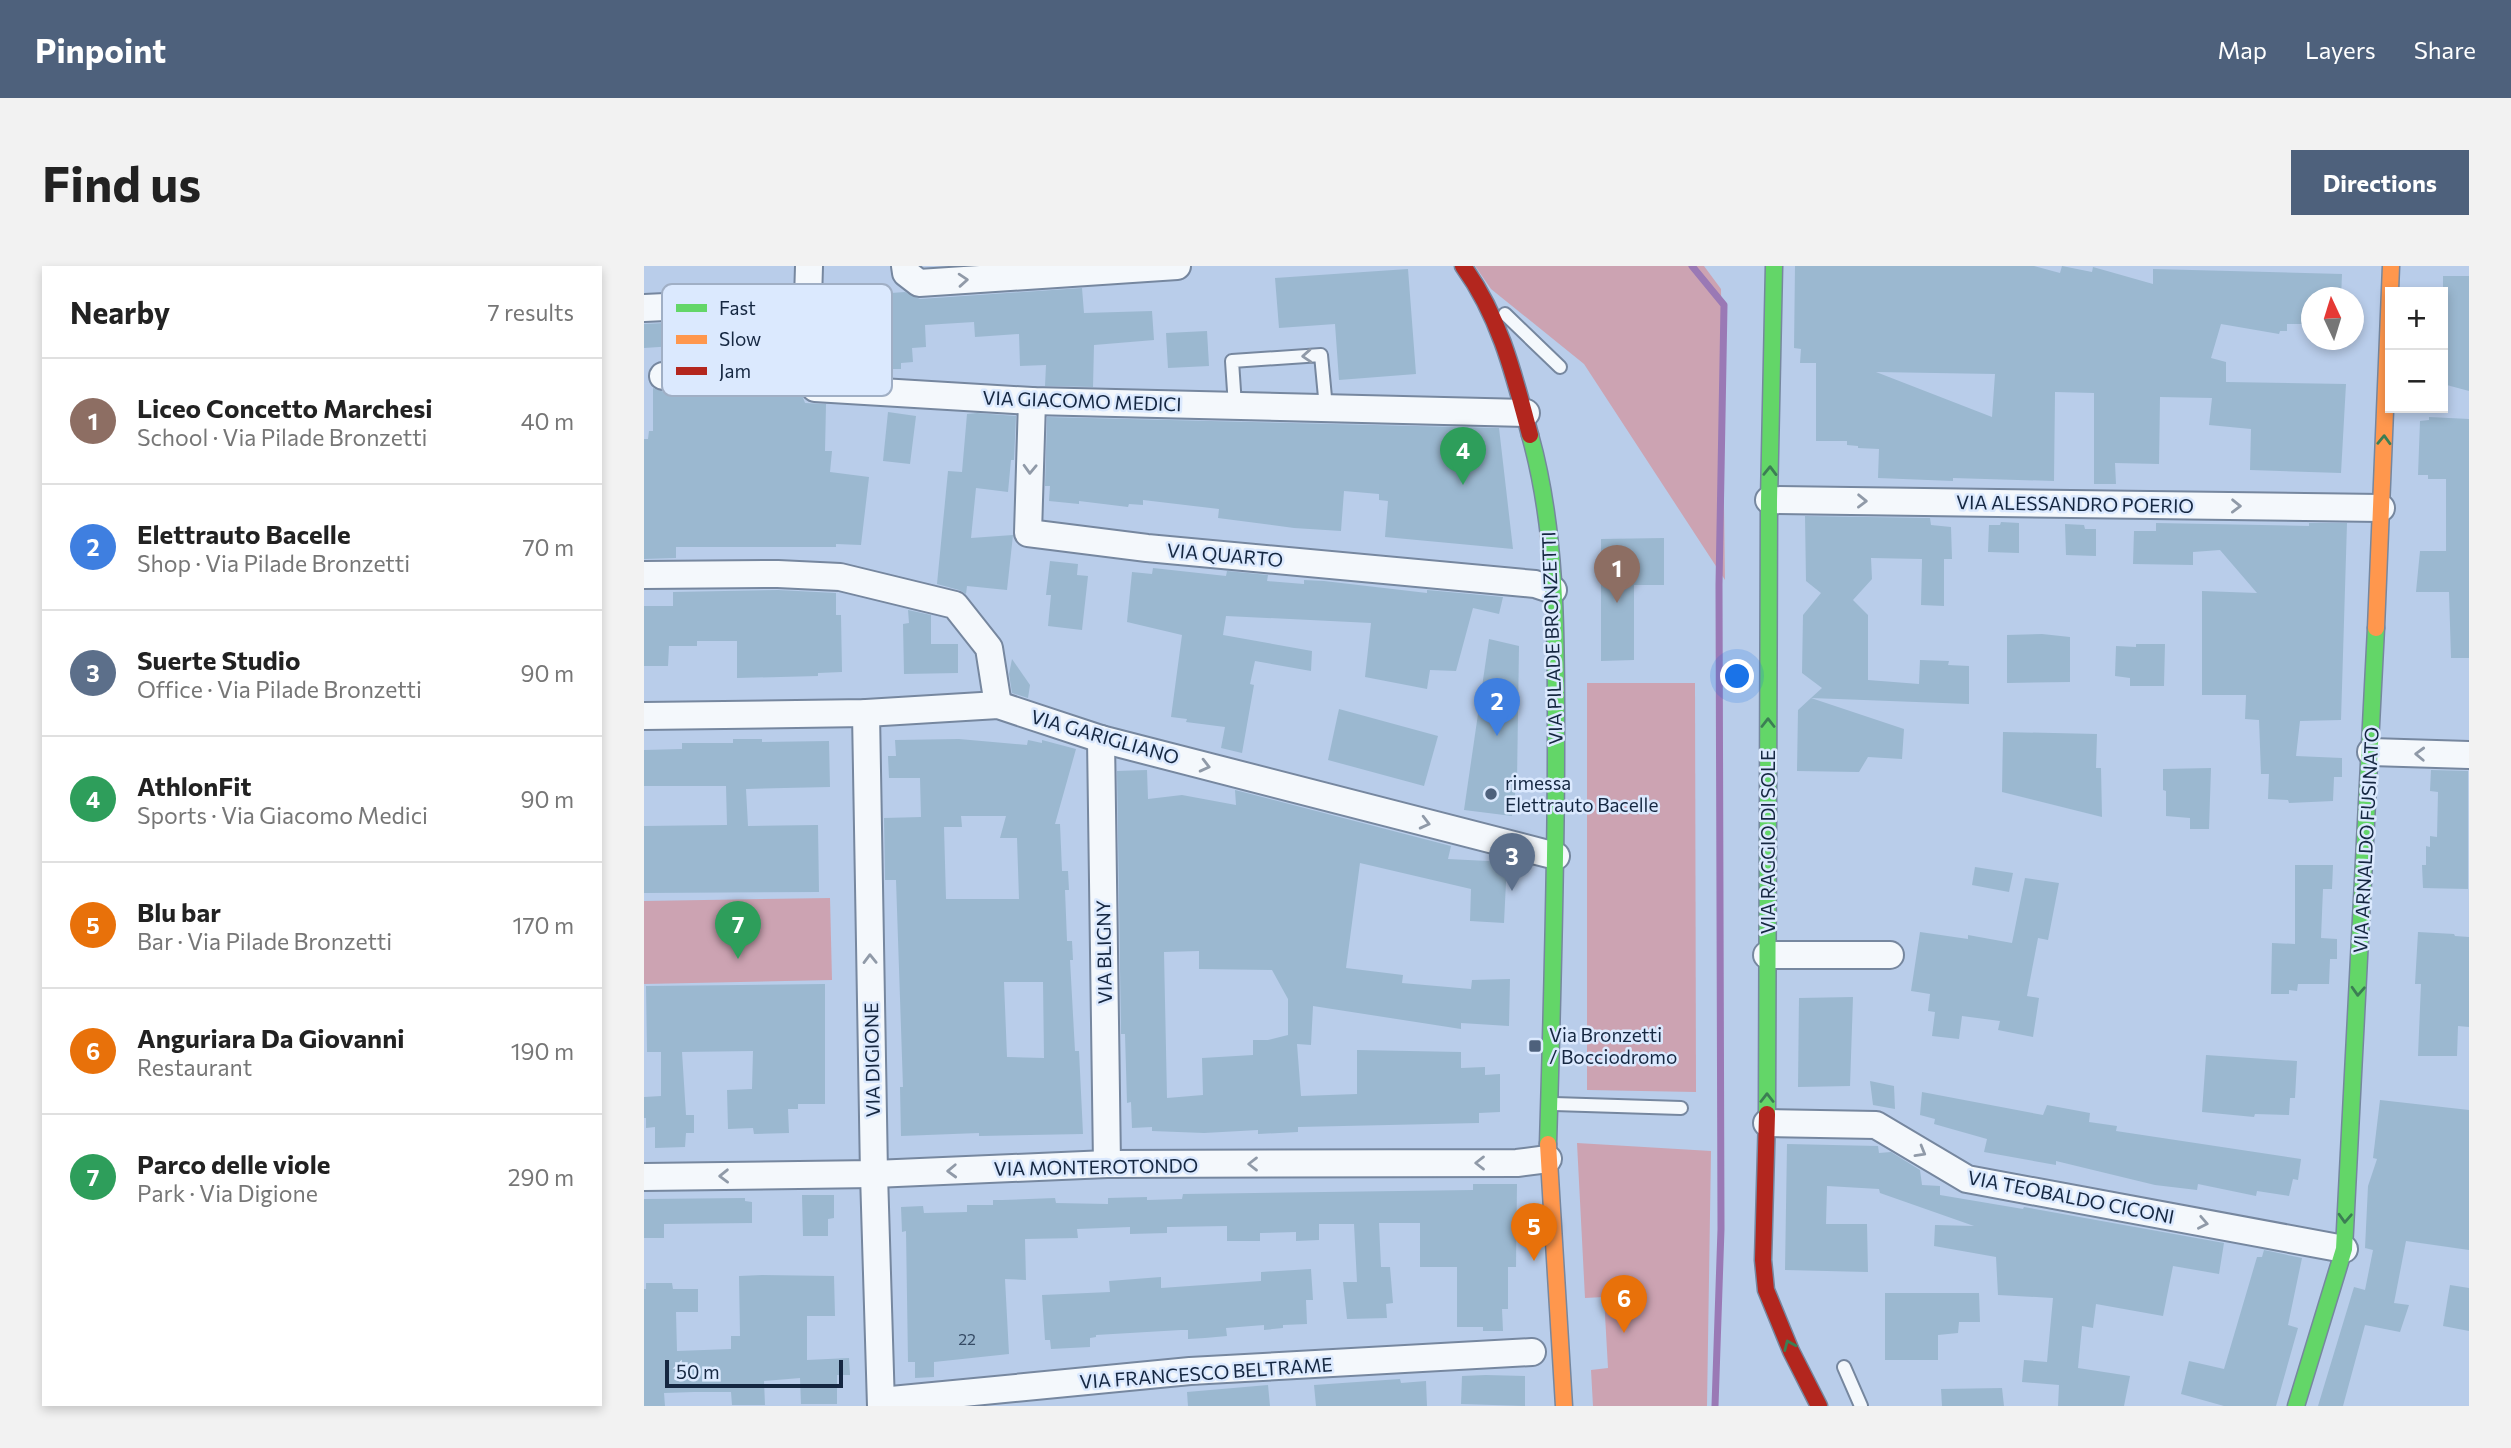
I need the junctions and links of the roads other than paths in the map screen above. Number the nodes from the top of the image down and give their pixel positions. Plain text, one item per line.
1 (809, 266) edge
2 (905, 266) edge
3 (1177, 266) edge
4 (1463, 266) edge
5 (1774, 266) edge
6 (2391, 266) edge
7 (808, 284) edge
8 (1481, 291) junction
9 (662, 307) edge
10 (644, 308) edge
11 (1560, 367) dead end
12 (892, 393) edge
13 (1032, 401) junction
14 (1224, 405) junction
15 (1326, 408) junction
16 (1526, 413) junction
17 (1769, 500) junction
18 (2381, 508) junction
19 (644, 575) edge
20 (1553, 590) junction
21 (998, 705) junction
22 (866, 713) junction
23 (644, 716) edge
24 (1101, 739) junction
25 (2371, 752) junction
26 (2469, 755) edge
27 (1556, 856) junction
28 (1767, 955) junction
29 (1890, 955) dead end
30 (1550, 1104) junction
31 (1681, 1108) dead end
32 (1767, 1124) junction
33 (1548, 1159) junction
34 (1107, 1164) junction
35 (874, 1174) junction
36 (644, 1177) edge
37 (2344, 1250) junction
38 (1532, 1352) dead end
39 (1844, 1367) dead end
40 (881, 1404) edge
41 (1564, 1405) edge
42 (1819, 1406) edge
43 (1861, 1406) edge
44 (2296, 1406) edge

1 - 7 street
2 -> 3 street
4 - 8 street, VIA PILADE BRONZETTI
17 -> 5 street, VIA RAGGIO DI SOLE
18 -> 6 street, VIA ARNALDO FUSINATO
8 - 11 lane
8 - 16 street, VIA PILADE BRONZETTI
9 - 10 street
12 - 13 street, VIA GIACOMO MEDICI
13 - 14 street, VIA GIACOMO MEDICI
13 -> 20 street, VIA QUARTO
14 - 15 street, VIA GIACOMO MEDICI
15 -> 14 lane
15 - 16 street, VIA GIACOMO MEDICI
16 - 20 street, VIA PILADE BRONZETTI
17 -> 18 street, VIA ALESSANDRO POERIO
28 -> 17 street, VIA RAGGIO DI SOLE
18 - 25 street, VIA ARNALDO FUSINATO
19 - 21 street
20 - 27 street, VIA PILADE BRONZETTI
21 - 22 street, VIA GARIGLIANO
21 - 24 street, VIA GARIGLIANO
22 - 23 street, VIA GARIGLIANO
35 -> 22 street, VIA DIGIONE
24 -> 27 street, VIA GARIGLIANO
24 - 34 street, VIA BLIGNY
26 -> 25 street
25 -> 37 street, VIA ARNALDO FUSINATO
27 - 30 street, VIA PILADE BRONZETTI
28 - 29 street
32 -> 28 street, VIA RAGGIO DI SOLE
30 - 31 lane
30 - 33 street, VIA PILADE BRONZETTI
32 -> 37 street, VIA TEOBALDO CICONI
42 -> 32 street, VIA RAGGIO DI SOLE
33 -> 34 street, VIA MONTEROTONDO
33 - 41 street, VIA PILADE BRONZETTI
34 -> 35 street, VIA MONTEROTONDO
35 -> 36 street, VIA MONTEROTONDO
35 - 40 street, VIA DIGIONE
37 - 44 street, VIA ARNALDO FUSINATO
38 - 40 street, VIA FRANCESCO BELTRAME
39 - 43 lane

